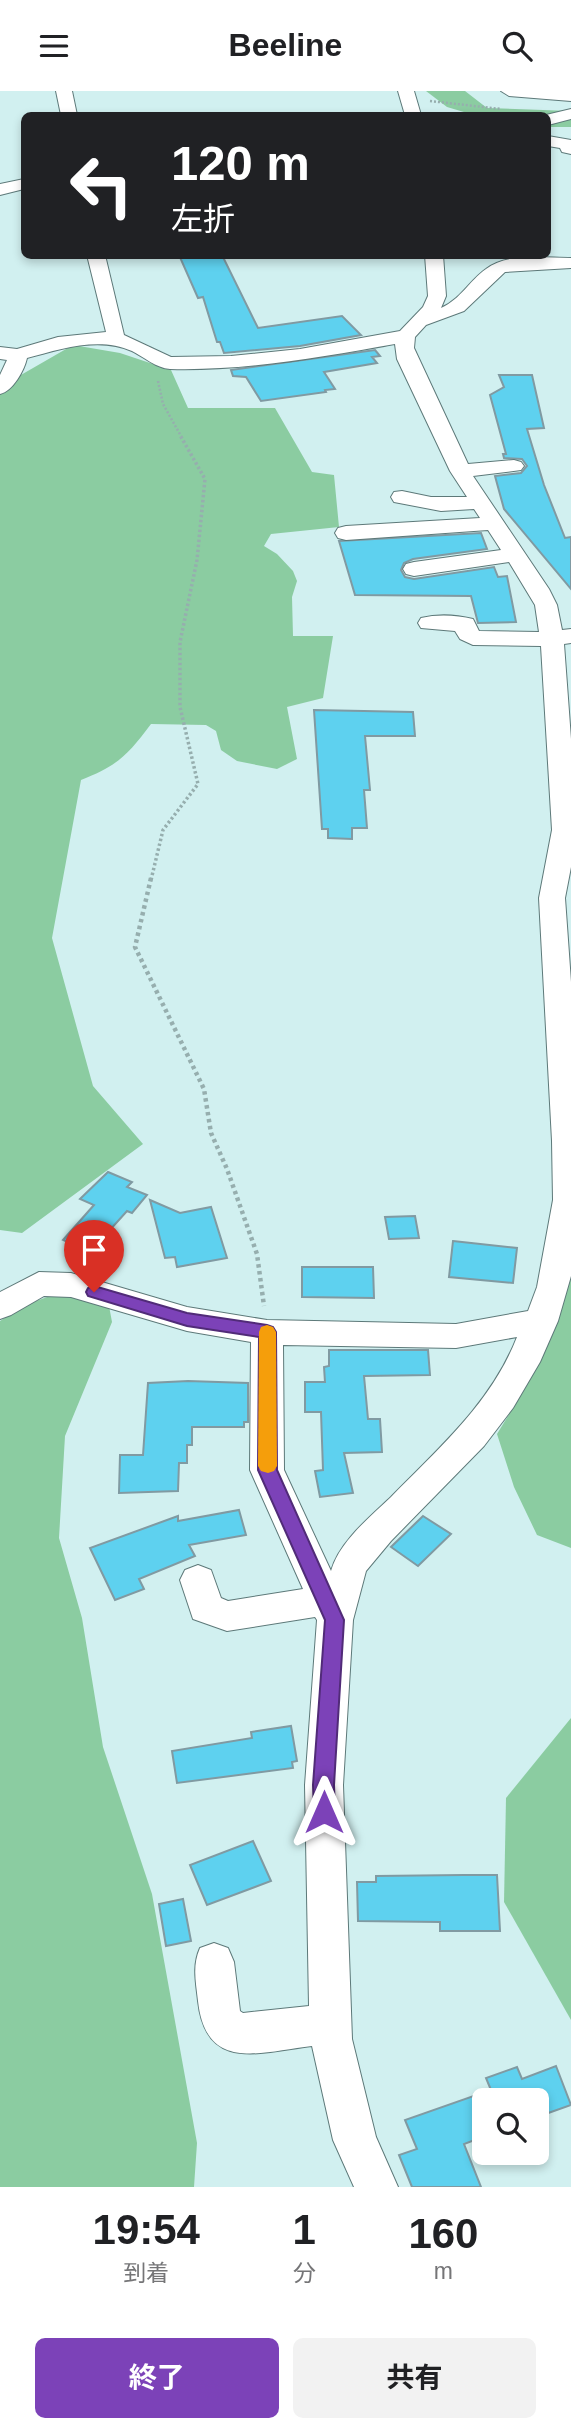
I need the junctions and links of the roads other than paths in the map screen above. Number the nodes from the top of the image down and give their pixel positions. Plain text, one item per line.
1 (64, 91) edge
2 (509, 91) edge
3 (407, 95) edge
4 (571, 96) edge
5 (68, 112) edge
6 (412, 112) edge
7 (571, 114) edge
8 (551, 119) edge
9 (551, 141) edge
10 (571, 149) edge
11 (21, 184) edge
12 (0, 190) edge
13 (97, 259) edge
14 (434, 259) edge
15 (571, 263) edge
16 (414, 328) junction
17 (113, 337) junction
18 (9, 354) edge
19 (0, 388) edge
20 (514, 466) dead end
21 (460, 471) junction
22 (402, 497) dead end
23 (480, 502) junction
24 (495, 523) junction
25 (346, 533) dead end
26 (516, 554) junction
27 (414, 569) dead end
28 (429, 623) dead end
29 (562, 637) edge
30 (568, 829) edge
31 (562, 898) edge
32 (0, 1307) edge
33 (542, 1321) junction
34 (267, 1332) junction
35 (198, 1580) dead end
36 (330, 1610) junction
37 (214, 1962) dead end
38 (330, 2024) junction
39 (376, 2187) edge

1 - 5 street
2 - 4 street
3 - 6 street
7 - 8 street
9 - 10 street
11 - 12 street
13 - 17 street
14 - 16 street
15 - 16 street
16 - 17 street
16 - 21 street
17 - 18 street
18 - 19 street
20 - 21 street
21 - 23 street
22 - 23 street
23 - 24 street
24 - 25 street
24 - 26 street
26 - 27 street
26 - 29 street
28 - 29 street
29 - 30 street
30 - 31 street
31 - 33 street
32 - 34 street
33 - 34 street
33 - 36 street
34 - 36 street
35 - 36 street
36 - 38 street
37 - 38 street
38 - 39 street

